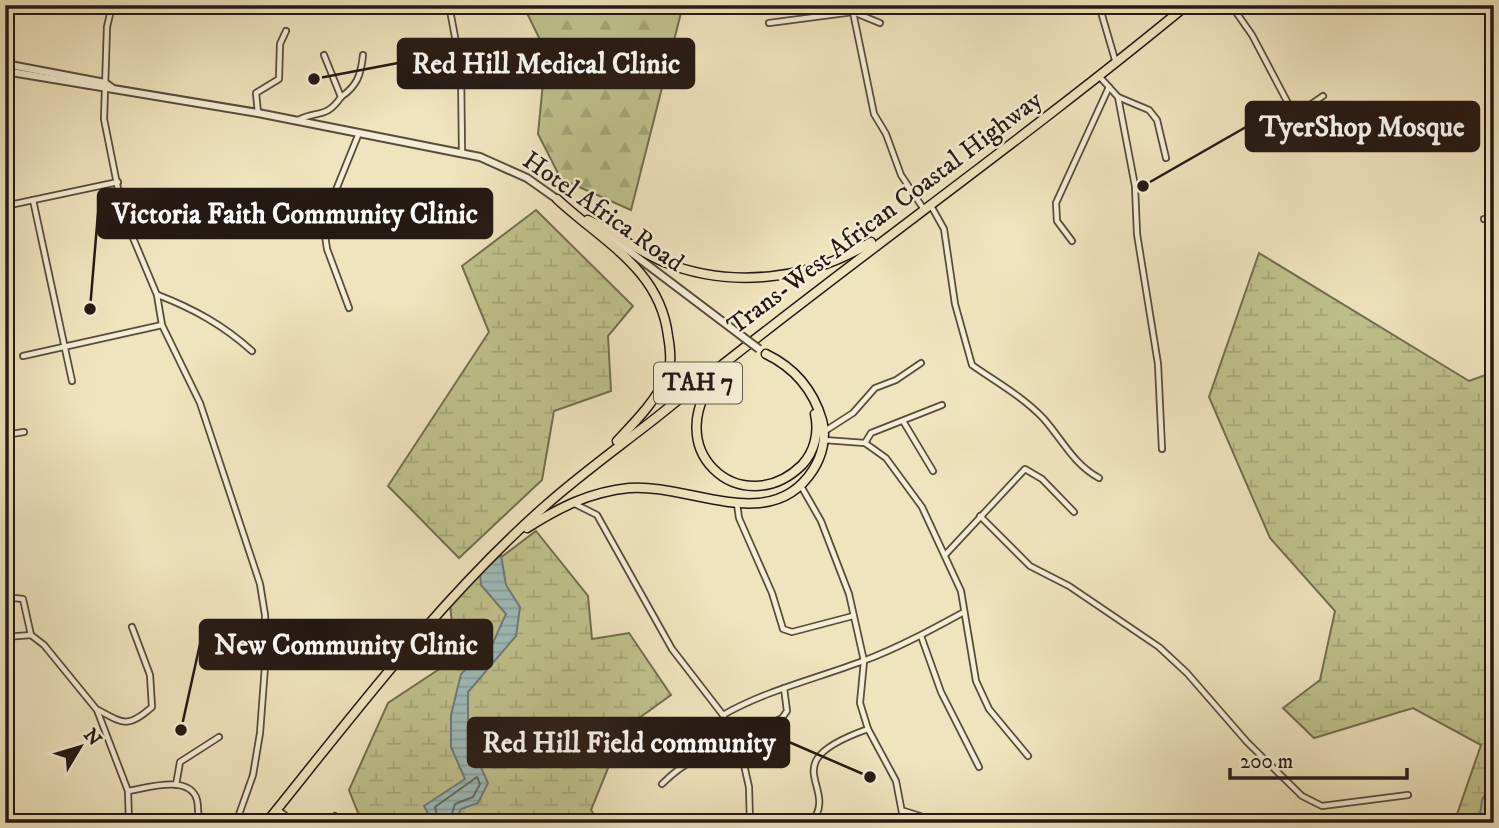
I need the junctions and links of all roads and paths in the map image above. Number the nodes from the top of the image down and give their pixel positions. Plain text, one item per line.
1 (111, 5) edge
2 (449, 5) edge
3 (850, 5) edge
4 (1099, 5) edge
5 (1187, 5) edge
6 (1231, 5) edge
7 (853, 12) junction
8 (769, 23) dead end
9 (880, 23) dead end
10 (286, 31) dead end
11 (324, 55) dead end
12 (363, 55) dead end
13 (5, 64) edge
14 (1116, 64) junction
15 (5, 71) edge
16 (1099, 76) junction
17 (107, 86) junction
18 (1110, 88) junction
19 (1323, 96) dead end
20 (341, 97) junction
21 (1118, 97) junction
22 (258, 113) junction
23 (297, 120) junction
24 (359, 132) junction
25 (462, 154) junction
26 (1166, 158) dead end
27 (118, 182) junction
28 (557, 199) junction
29 (33, 200) junction
30 (5, 206) edge
31 (926, 206) junction
32 (915, 215) junction
33 (1494, 218) edge
34 (1484, 219) dead end
35 (588, 220) junction
36 (1072, 241) dead end
37 (157, 295) junction
38 (349, 307) dead end
39 (162, 325) junction
40 (65, 345) junction
41 (252, 351) dead end
42 (763, 351) junction
43 (737, 352) junction
44 (23, 356) dead end
45 (921, 363) dead end
46 (72, 381) dead end
47 (942, 405) dead end
48 (904, 421) junction
49 (24, 432) dead end
50 (5, 435) edge
51 (824, 435) junction
52 (865, 443) junction
53 (1162, 449) dead end
54 (604, 455) junction
55 (933, 471) dead end
56 (1099, 478) dead end
57 (801, 486) junction
58 (570, 503) junction
59 (737, 504) junction
60 (1074, 512) dead end
61 (979, 516) junction
62 (513, 538) junction
63 (946, 554) junction
64 (5, 597) edge
65 (964, 612) junction
66 (853, 616) junction
67 (132, 627) dead end
68 (31, 635) junction
69 (921, 636) junction
70 (5, 637) edge
71 (863, 661) junction
72 (783, 688) junction
73 (97, 710) junction
74 (723, 715) junction
75 (868, 729) junction
76 (219, 737) dead end
77 (736, 741) junction
78 (739, 750) junction
79 (1028, 756) dead end
80 (979, 767) dead end
81 (662, 784) dead end
82 (176, 785) junction
83 (128, 791) junction
84 (1408, 795) dead end
85 (277, 809) junction
86 (904, 811) junction
87 (335, 816) dead end
88 (129, 823) edge
89 (200, 823) edge
90 (236, 823) edge
91 (266, 823) edge
92 (295, 823) edge
93 (329, 823) edge
94 (750, 823) edge
95 (811, 823) edge
96 (904, 823) edge
97 (942, 823) edge

1 - 17 street
2 - 25 street
3 - 7 street
4 - 14 street
5 - 14 highway, Trans-West African Coastal Highway / TAH 7
6 - 19 street
7 - 8 street
7 - 9 street
7 - 31 street
10 - 22 street
11 - 20 street
12 - 20 street
13 - 17 street, Hotel Africa Road
14 - 16 highway, Trans-West African Coastal Highway / TAH 7
15 - 17 street, Hotel Africa Road
16 - 18 street
16 - 31 highway, Trans-West African Coastal Highway / TAH 7
17 - 22 street, Hotel Africa Road
17 - 27 street
18 - 21 street
18 - 36 street
20 - 23 street
21 - 26 street
21 - 53 street
22 - 23 street, Hotel Africa Road
23 - 24 street, Hotel Africa Road
24 - 25 street, Hotel Africa Road
24 - 38 street
25 - 28 street, Hotel Africa Road
27 - 29 street
27 - 37 street
28 - 35 street, Hotel Africa Road
28 - 54 highway
29 - 30 street
29 - 40 street
31 - 32 highway, Trans-West African Coastal Highway / TAH 7
31 - 56 street
32 - 35 highway
32 - 43 highway, Trans-West African Coastal Highway / TAH 7
33 - 34 street
35 - 42 street, Hotel Africa Road, bridge
37 - 39 street
37 - 41 street
39 - 40 street
39 - 90 street
40 - 44 street
40 - 46 street
42 - 43 highway
42 - 51 highway
43 - 54 highway, Trans-West African Coastal Highway / TAH 7
45 - 51 street
47 - 48 street
48 - 52 street
48 - 55 street
49 - 50 street
51 - 52 street
51 - 57 highway
52 - 63 street
54 - 62 highway, Trans-West African Coastal Highway / TAH 7
57 - 59 highway
57 - 66 street
58 - 59 highway
58 - 62 highway
58 - 74 street
59 - 66 street
60 - 61 street
61 - 63 street
61 - 84 street
62 - 85 highway, Trans-West African Coastal Highway / TAH 7
63 - 65 street
64 - 68 street
65 - 69 street
65 - 79 street
66 - 71 street
67 - 73 street
68 - 70 street
68 - 73 street
69 - 71 street
69 - 80 street
71 - 72 street
71 - 75 street
72 - 74 street
72 - 77 street
73 - 83 street
74 - 77 street
75 - 86 street
75 - 95 street
76 - 82 street
77 - 78 street
78 - 81 street
78 - 94 street
82 - 83 street
82 - 89 street
83 - 88 street
85 - 91 highway, Trans-West African Coastal Highway / TAH 7
85 - 92 street
86 - 96 street
86 - 97 street
87 - 93 street

